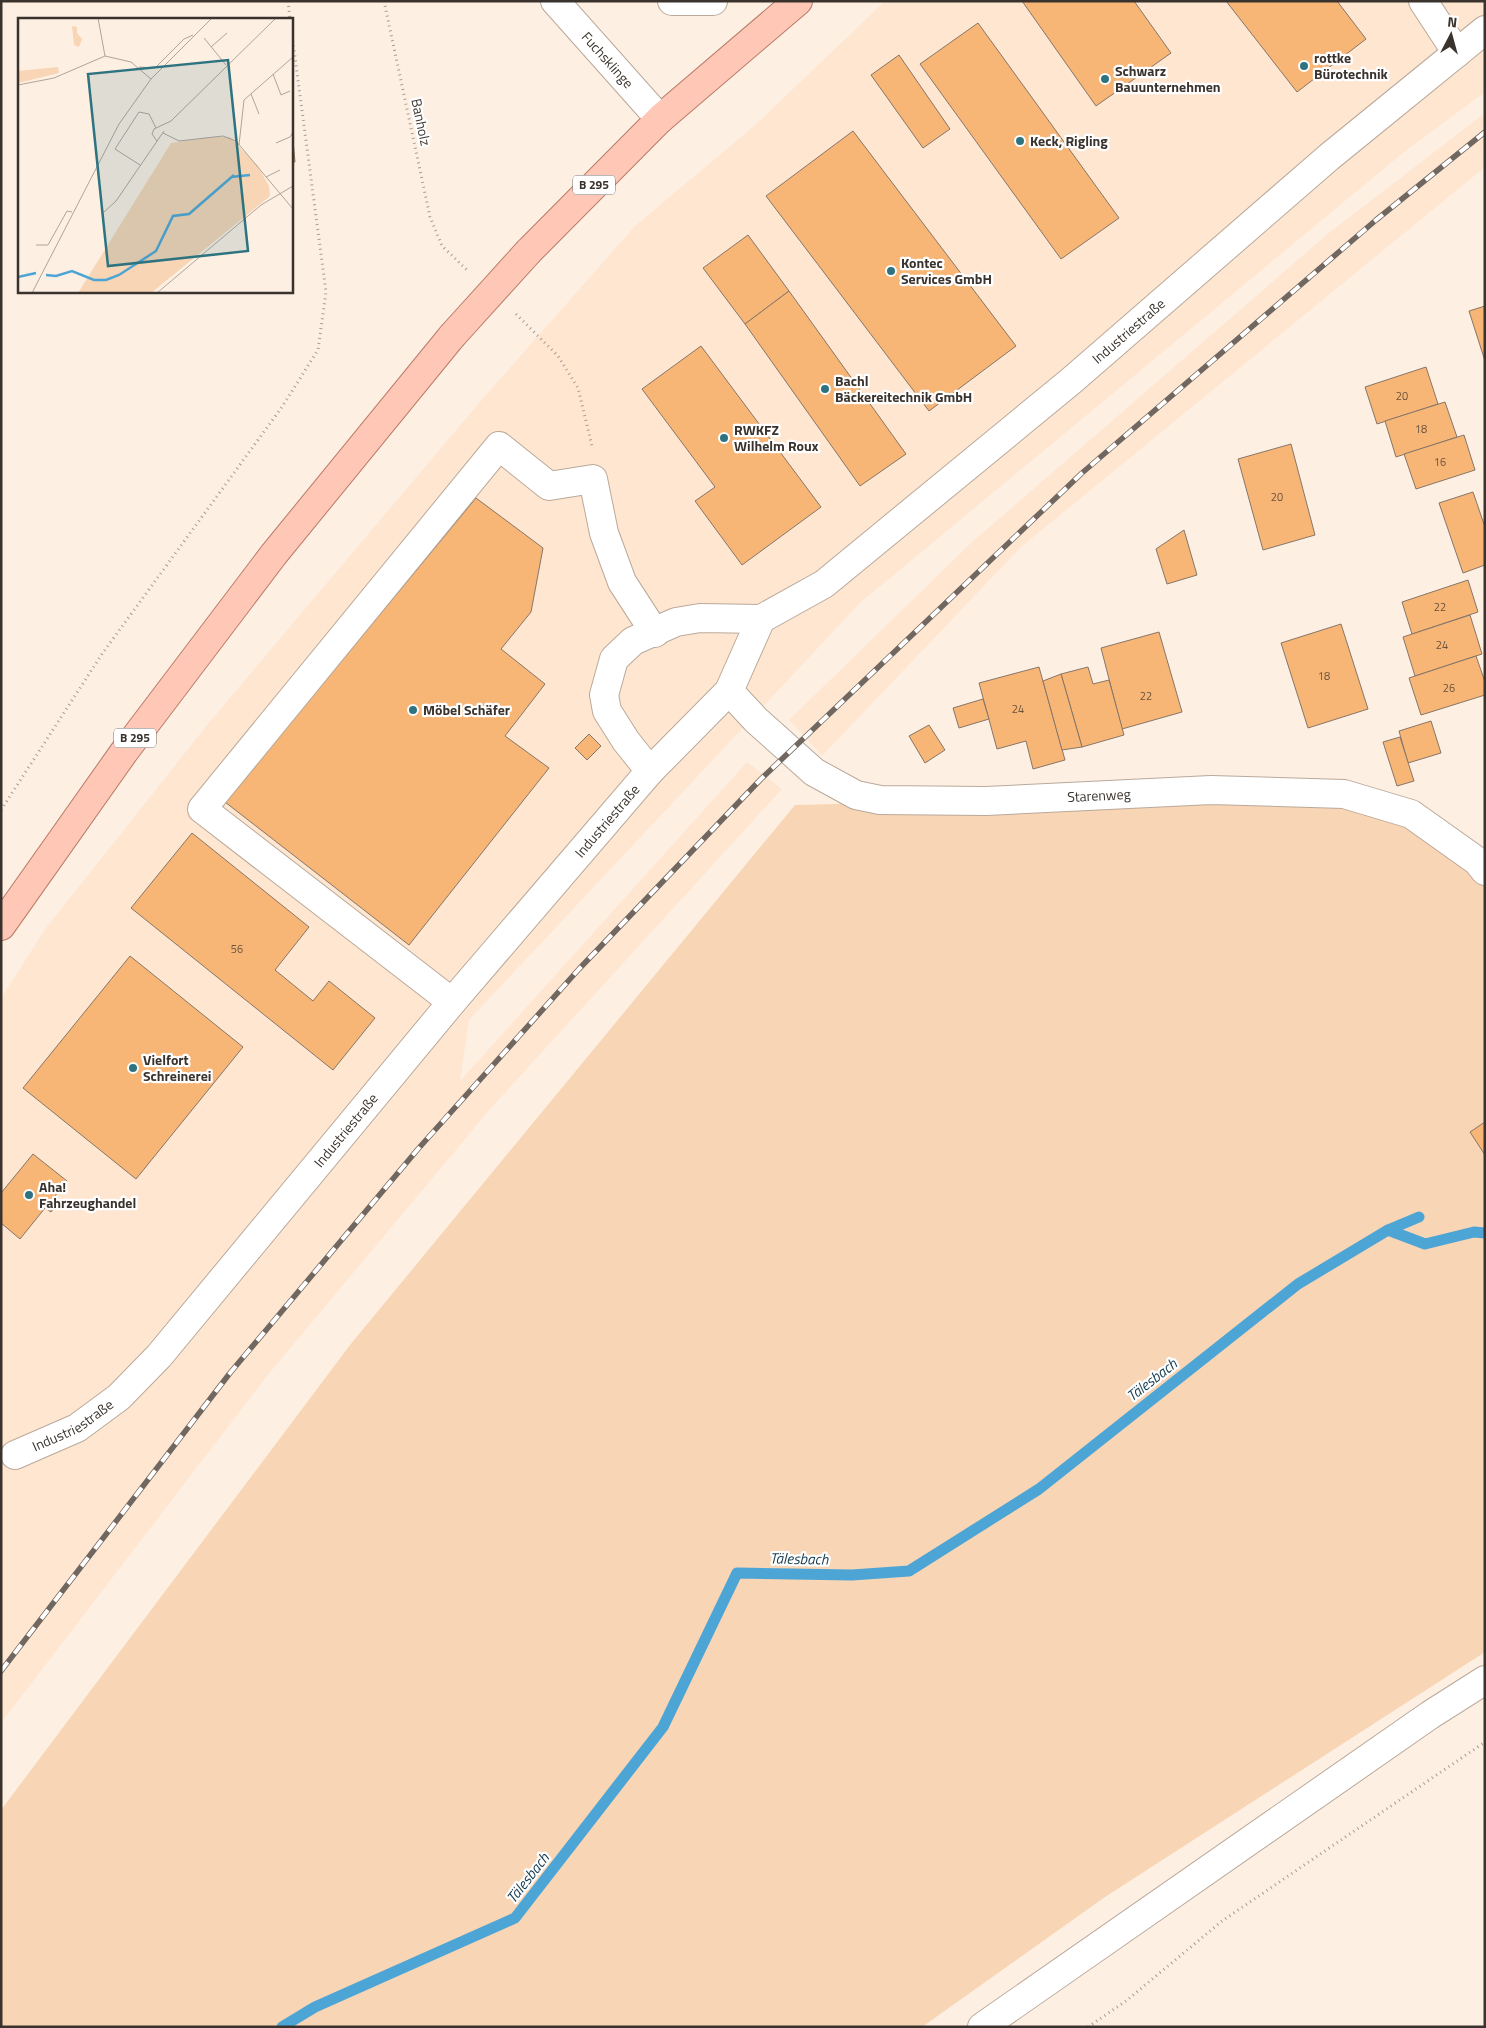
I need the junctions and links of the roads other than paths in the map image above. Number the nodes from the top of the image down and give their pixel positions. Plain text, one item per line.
1 (555, 1) edge
2 (672, 1) edge
3 (713, 1) edge
4 (798, 1) edge
5 (1423, 1) edge
6 (1485, 30) edge
7 (1457, 53) junction
8 (660, 119) junction
9 (761, 619) junction
10 (655, 632) junction
11 (729, 691) junction
12 (650, 771) junction
13 (1485, 871) edge
14 (1, 926) edge
15 (452, 1002) junction
16 (15, 1455) dead end
17 (1485, 1680) edge
18 (982, 2027) edge

1 - 8 street, Fuchsklinge
2 - 3 street
4 - 8 main road, B 295
5 - 7 street
6 - 7 street, Industriestraße
7 - 9 street, Industriestraße
8 - 14 main road, B 295, bridge
9 - 10 street, Industriestraße
9 - 11 street, Industriestraße
10 - 12 street, Industriestraße
10 - 15 street
11 - 12 street, Industriestraße
11 - 13 street, Starenweg
12 - 15 street, Industriestraße
15 - 16 street, Industriestraße
17 - 18 street

